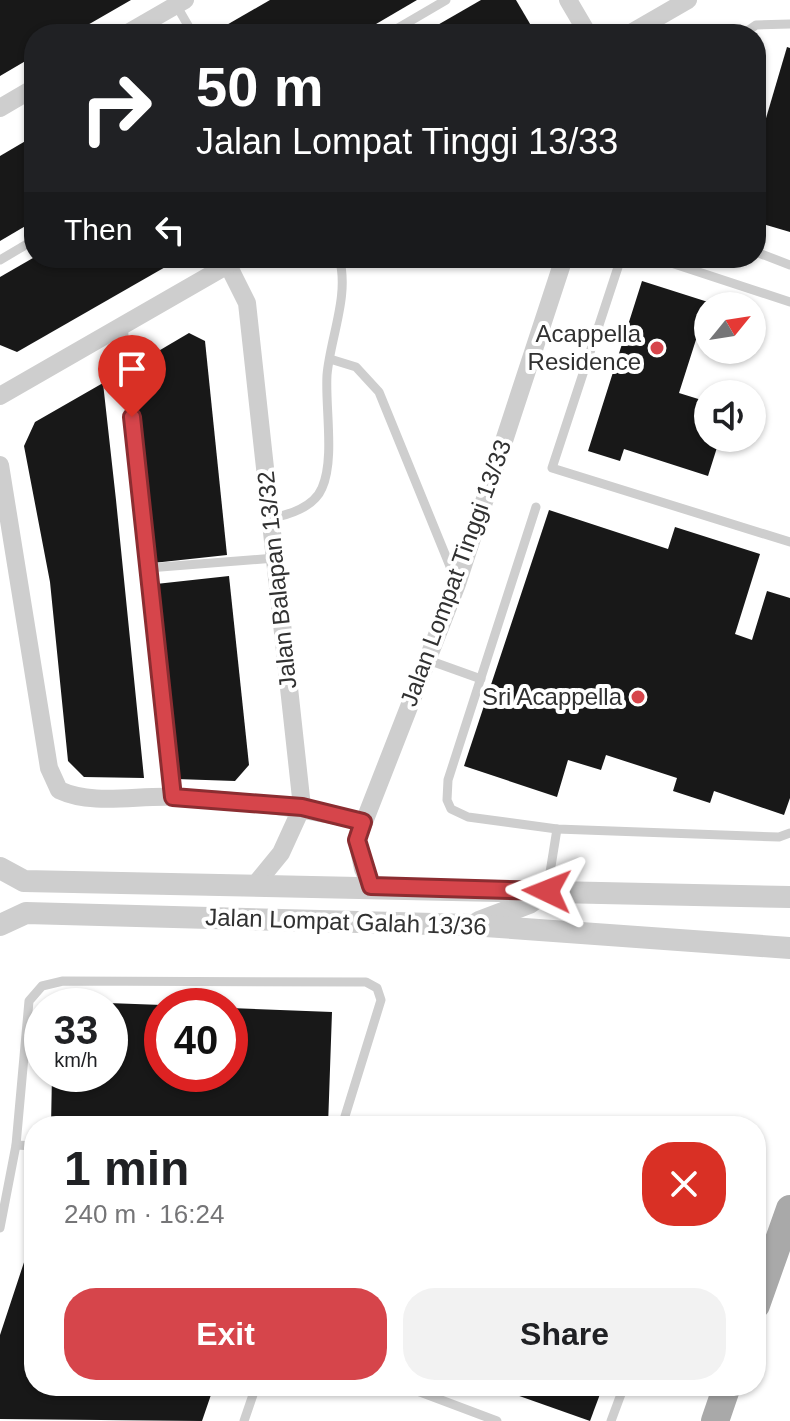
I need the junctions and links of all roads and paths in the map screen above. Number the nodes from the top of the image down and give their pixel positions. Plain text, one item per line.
1 (446, 0) edge
2 (568, 0) edge
3 (688, 0) edge
4 (178, 2) edge
5 (142, 24) edge
6 (188, 24) edge
7 (405, 24) edge
8 (582, 24) edge
9 (646, 24) edge
10 (790, 24) edge
11 (766, 25) edge
12 (24, 94) edge
13 (0, 108) edge
14 (24, 246) edge
15 (766, 256) edge
16 (0, 260) edge
17 (790, 265) edge
18 (224, 268) edge
19 (236, 268) edge
20 (339, 268) edge
21 (561, 268) edge
22 (618, 268) edge
23 (686, 268) edge
24 (790, 302) edge
25 (123, 326) junction
26 (330, 359) junction
27 (0, 396) edge
28 (0, 465) edge
29 (536, 507) dead end
30 (271, 518) junction
31 (790, 542) edge
32 (275, 558) junction
33 (148, 568) junction
34 (457, 584) junction
35 (427, 660) junction
36 (481, 679) junction
37 (173, 797) junction
38 (302, 807) junction
39 (363, 822) junction
40 (557, 829) junction
41 (790, 833) edge
42 (0, 868) edge
43 (254, 886) junction
44 (371, 886) junction
45 (547, 891) junction
46 (790, 897) edge
47 (0, 925) edge
48 (471, 925) junction
49 (790, 948) edge
50 (345, 1116) edge
51 (16, 1145) junction
52 (24, 1145) edge
53 (790, 1209) edge
54 (0, 1228) edge
55 (766, 1277) edge
56 (253, 1396) edge
57 (431, 1396) edge
58 (620, 1396) edge
59 (724, 1396) edge
60 (244, 1421) edge
61 (497, 1421) edge
62 (611, 1421) edge
63 (715, 1421) edge

1 - 7 lane
2 - 8 street
3 - 9 street
4 - 5 street
4 - 6 lane
10 - 11 lane
12 - 13 street
14 - 16 lane
15 - 17 lane
18 - 25 street
19 - 30 street, Jalan Balapan 13/32
20 - 26 lane
21 - 34 street, Jalan Lompat Tinggi 13/33
22 - 31 lane
23 - 24 lane
25 - 27 street
25 - 33 lane
26 - 30 lane
26 - 34 lane
28 - 37 street
29 - 36 lane
30 - 32 street, Jalan Balapan 13/32
32 - 33 lane
32 - 38 street, Jalan Balapan 13/32
33 - 37 lane
34 - 35 street, Jalan Lompat Tinggi 13/33
35 - 36 lane
35 - 39 street, Jalan Lompat Tinggi 13/33
36 - 40 lane
37 - 38 street
38 - 39 street
38 - 43 street
39 - 44 street, Jalan Lompat Tinggi 13/33
40 - 41 lane
40 - 45 lane
42 - 43 street, Jalan Lompat Galah 13/36
43 - 44 street, Jalan Lompat Galah 13/36
44 - 45 street, Jalan Lompat Galah 13/36
45 - 46 street, Jalan Lompat Galah 13/36
45 - 48 street
47 - 48 street, Jalan Lompat Galah 13/36
48 - 49 street, Jalan Lompat Galah 13/36
50 - 51 lane
51 - 52 lane
51 - 54 lane
53 - 55 main road
56 - 60 lane
57 - 61 lane
58 - 62 lane
59 - 63 main road

